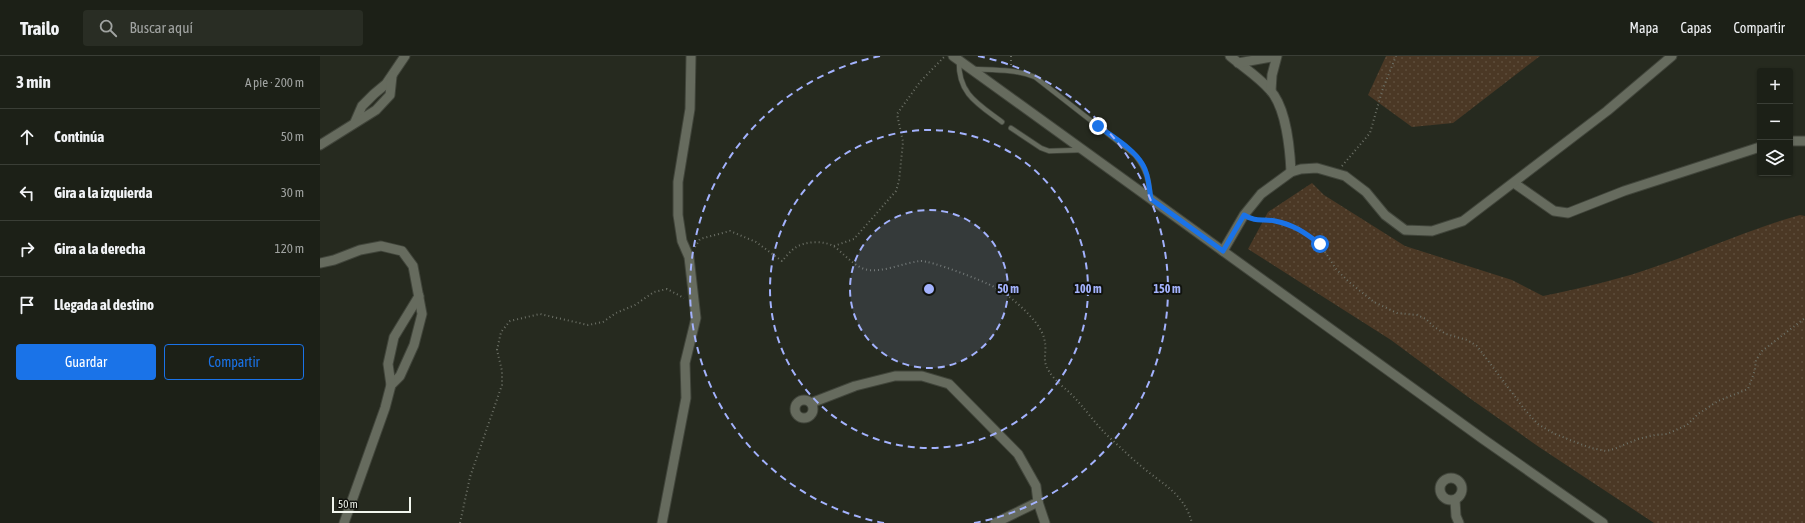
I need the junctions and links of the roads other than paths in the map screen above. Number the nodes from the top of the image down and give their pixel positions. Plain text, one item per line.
1 (405, 56) edge
2 (691, 56) edge
3 (1230, 56) edge
4 (1672, 56) edge
5 (956, 58) edge
6 (1238, 64) junction
7 (970, 69) junction
8 (1271, 91) junction
9 (1002, 122) dead end
10 (1011, 128) dead end
11 (1793, 141) edge
12 (1805, 141) edge
13 (320, 145) edge
14 (1757, 148) edge
15 (1082, 150) junction
16 (1291, 172) junction
17 (1514, 183) junction
18 (1151, 199) junction
19 (1223, 251) junction
20 (320, 264) edge
21 (419, 296) junction
22 (391, 384) junction
23 (811, 403) dead end
24 (1455, 500) dead end
25 (1038, 502) junction
26 (344, 523) edge
27 (662, 523) edge
28 (995, 523) edge
29 (1045, 523) edge
30 (1459, 523) edge
31 (1603, 523) edge

1 - 13 street
2 - 27 street
3 - 6 street
4 - 17 street
5 - 7 street
5 - 9 lane
6 - 8 street
6 - 8 street
7 - 15 street
7 - 18 lane
8 - 16 street
10 - 15 lane
11 - 12 street
14 - 17 street
15 - 18 street
16 - 17 street
16 - 19 street
18 - 19 street
19 - 31 street
20 - 21 street
21 - 22 street
21 - 22 street
22 - 26 street
23 - 25 street
24 - 30 street
25 - 28 street
25 - 29 street

